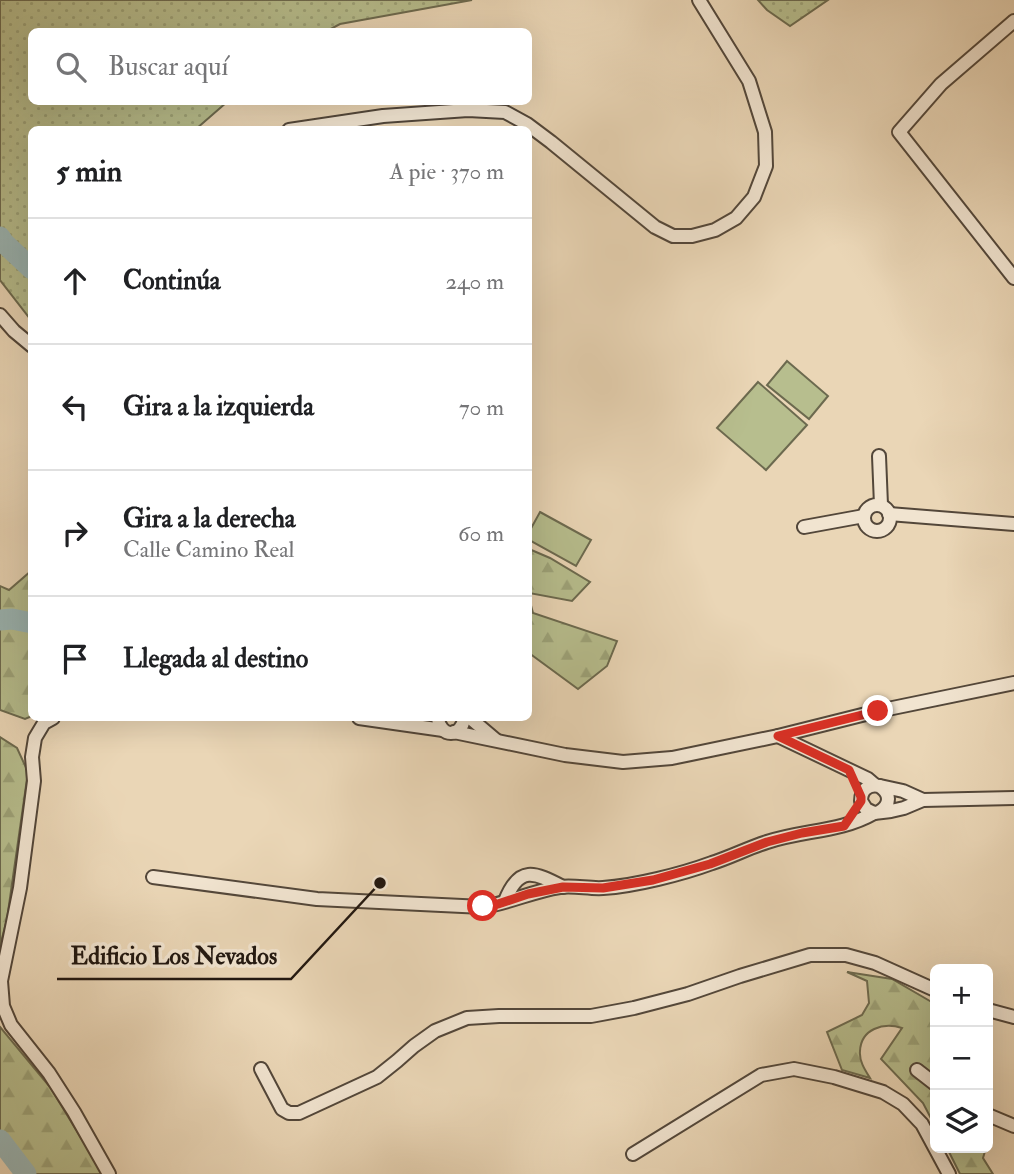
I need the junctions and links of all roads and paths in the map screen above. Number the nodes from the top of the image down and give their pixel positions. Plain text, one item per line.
1 (699, 0) edge
2 (1014, 21) edge
3 (316, 126) edge
4 (530, 126) edge
5 (532, 128) edge
6 (1014, 278) edge
7 (0, 315) edge
8 (28, 343) edge
9 (879, 456) dead end
10 (885, 510) junction
11 (864, 516) junction
12 (1014, 524) edge
13 (804, 527) dead end
14 (1014, 683) edge
15 (48, 721) edge
16 (381, 721) edge
17 (411, 721) edge
18 (438, 721) edge
19 (464, 721) edge
20 (474, 721) edge
21 (403, 724) junction
22 (449, 731) junction
23 (778, 736) junction
24 (497, 740) junction
25 (849, 770) junction
26 (877, 786) junction
27 (902, 791) junction
28 (1014, 798) edge
29 (861, 799) junction
30 (923, 800) junction
31 (904, 808) junction
32 (877, 812) junction
33 (844, 826) junction
34 (153, 877) dead end
35 (563, 887) junction
36 (505, 901) junction
37 (930, 988) edge
38 (993, 1011) edge
39 (1014, 1017) edge
40 (261, 1069) dead end
41 (917, 1070) dead end
42 (930, 1080) edge
43 (993, 1117) edge
44 (1014, 1126) edge
45 (633, 1154) dead end
46 (109, 1174) edge
47 (948, 1174) edge

1 - 5 street
2 - 6 street
3 - 4 street
7 - 8 street
9 - 10 street
10 - 11 street
10 - 11 street
10 - 12 street
11 - 13 street
14 - 23 street
15 - 46 street
16 - 21 street
17 - 21 street
18 - 22 street
19 - 22 street
20 - 24 street
21 - 22 street
22 - 24 street
23 - 24 street
23 - 25 street
25 - 26 street
25 - 29 street
26 - 27 street
26 - 29 street
26 - 32 street
27 - 30 street
27 - 31 street
28 - 30 street
29 - 32 street
29 - 33 street
30 - 31 street
31 - 32 street
32 - 33 street
33 - 35 street
34 - 36 street
35 - 36 street
35 - 36 street
37 - 40 street
38 - 39 street
41 - 42 street
43 - 44 street
45 - 47 street

